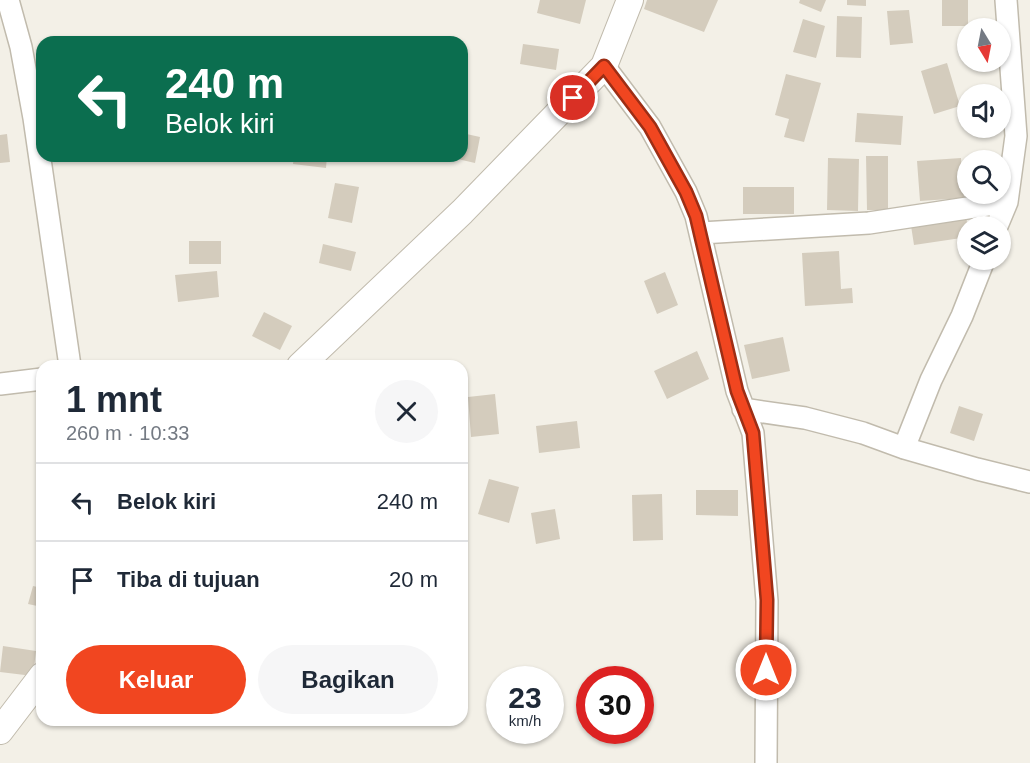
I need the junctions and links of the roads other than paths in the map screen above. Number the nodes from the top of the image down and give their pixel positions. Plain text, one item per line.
1 (8, 0) edge
2 (630, 0) edge
3 (1006, 0) edge
4 (604, 66) junction
5 (36, 132) edge
6 (40, 162) edge
7 (1011, 173) edge
8 (993, 204) edge
9 (701, 232) junction
10 (980, 270) edge
11 (69, 360) edge
12 (306, 360) edge
13 (36, 381) edge
14 (0, 384) edge
15 (743, 409) junction
16 (904, 448) junction
17 (1030, 482) edge
18 (36, 684) edge
19 (0, 731) edge
20 (766, 763) edge

1 - 5 street
2 - 4 street
3 - 7 street
4 - 9 street
4 - 12 street
6 - 11 street
8 - 9 street
9 - 15 street
10 - 16 street
13 - 14 street
15 - 16 street
15 - 20 street
16 - 17 street
18 - 19 street

